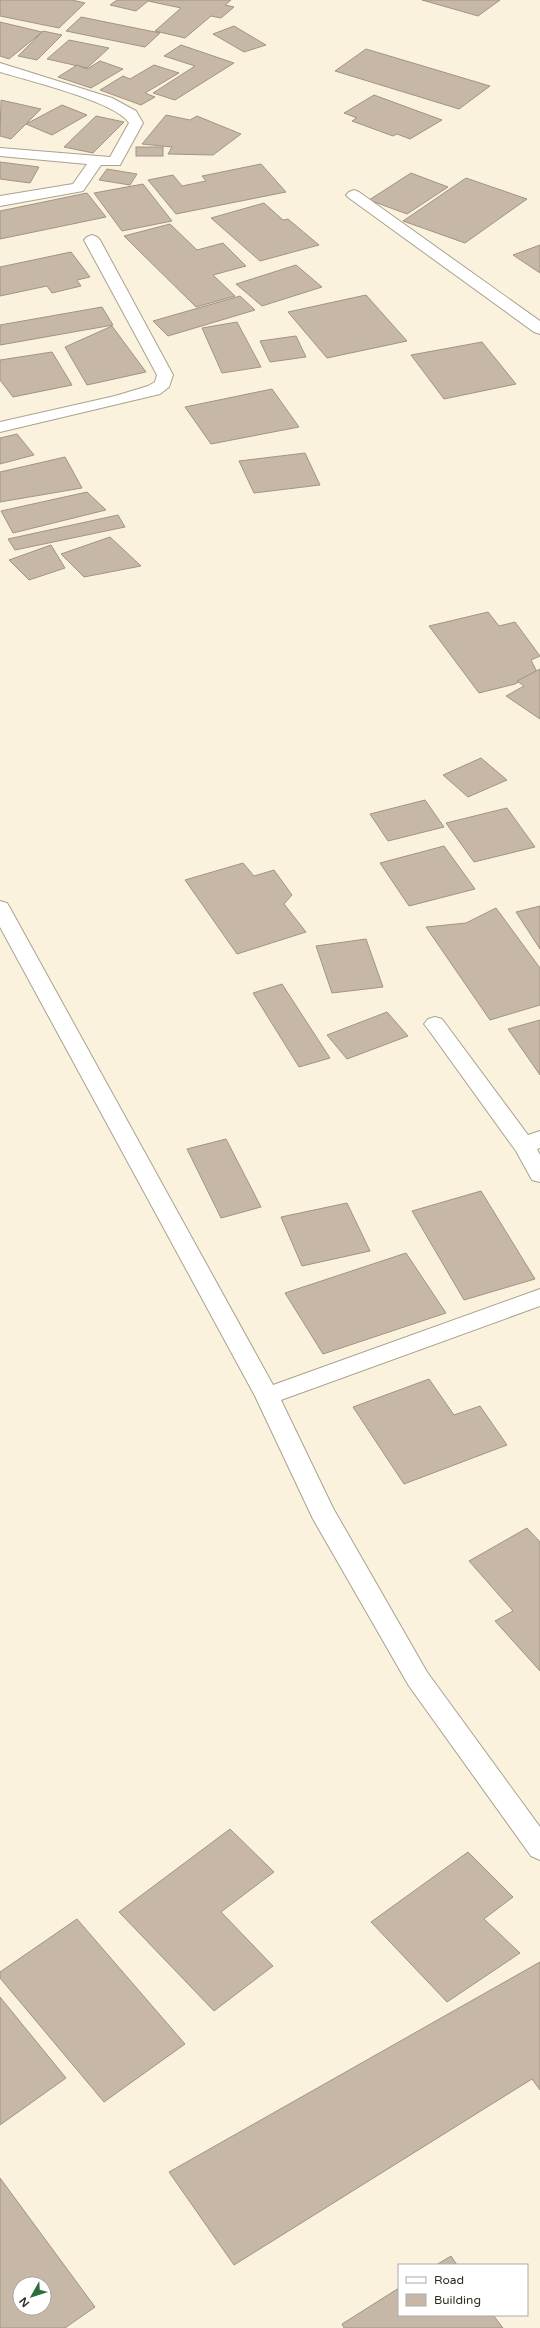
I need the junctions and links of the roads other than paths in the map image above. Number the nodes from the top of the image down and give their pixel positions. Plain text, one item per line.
1 (0, 68) edge
2 (0, 152) edge
3 (96, 161) junction
4 (354, 195) dead end
5 (0, 201) edge
6 (92, 240) dead end
7 (540, 329) edge
8 (0, 427) edge
9 (0, 908) edge
10 (435, 1024) dead end
11 (532, 1142) edge
12 (540, 1174) edge
13 (540, 1297) edge
14 (267, 1396) junction
15 (540, 1848) edge

1 - 3 street
2 - 3 street
3 - 5 street
4 - 7 street
6 - 8 street
9 - 14 street
10 - 11 street
11 - 12 street
13 - 14 street
14 - 15 street

